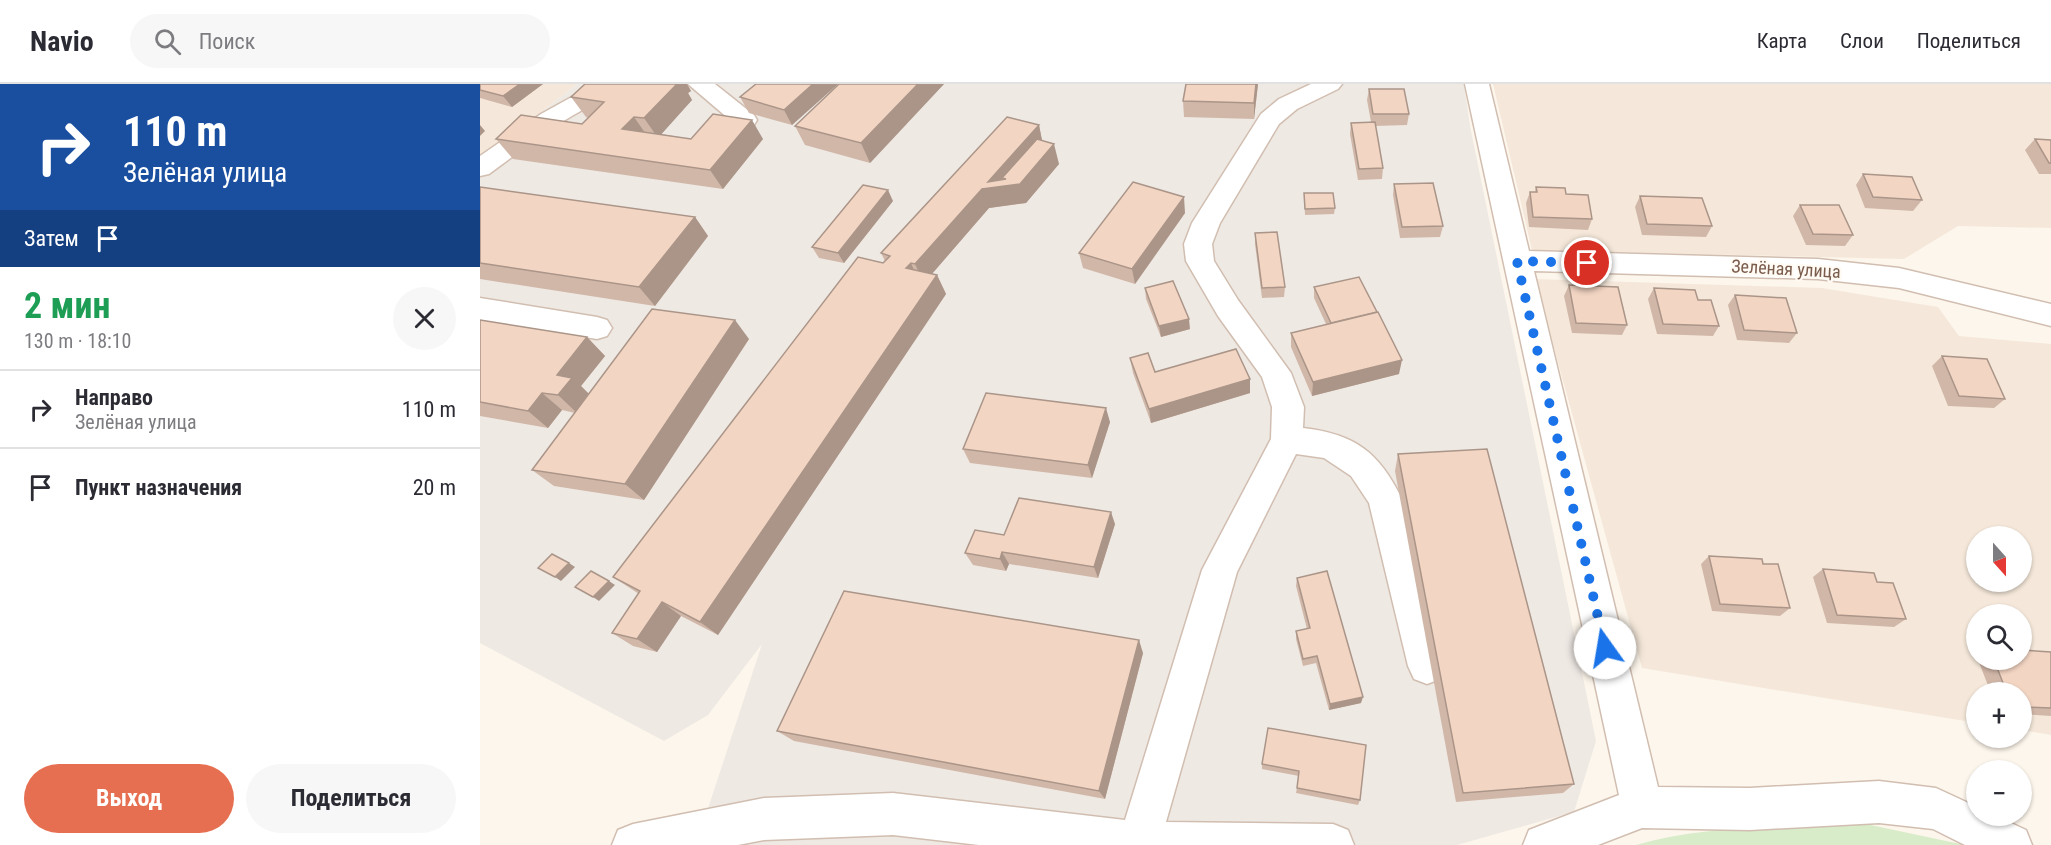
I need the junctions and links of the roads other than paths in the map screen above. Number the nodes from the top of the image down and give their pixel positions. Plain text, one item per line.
1 (626, 84) edge
2 (700, 84) edge
3 (1330, 84) edge
4 (1477, 84) edge
5 (745, 120) edge
6 (480, 168) edge
7 (1517, 261) junction
8 (480, 309) edge
9 (2051, 315) edge
10 (597, 327) dead end
11 (1287, 440) junction
12 (1427, 666) dead end
13 (1642, 807) junction
14 (1139, 843) junction
15 (1333, 844) edge
16 (633, 845) edge
17 (1545, 845) edge
18 (2010, 845) edge

1 - 6 street
2 - 5 street
3 - 11 street
4 - 7 street
7 - 9 street, Зелёная улица
7 - 13 street
8 - 10 street
11 - 12 street
11 - 14 street
13 - 17 street
13 - 18 street
14 - 15 street
14 - 16 street

